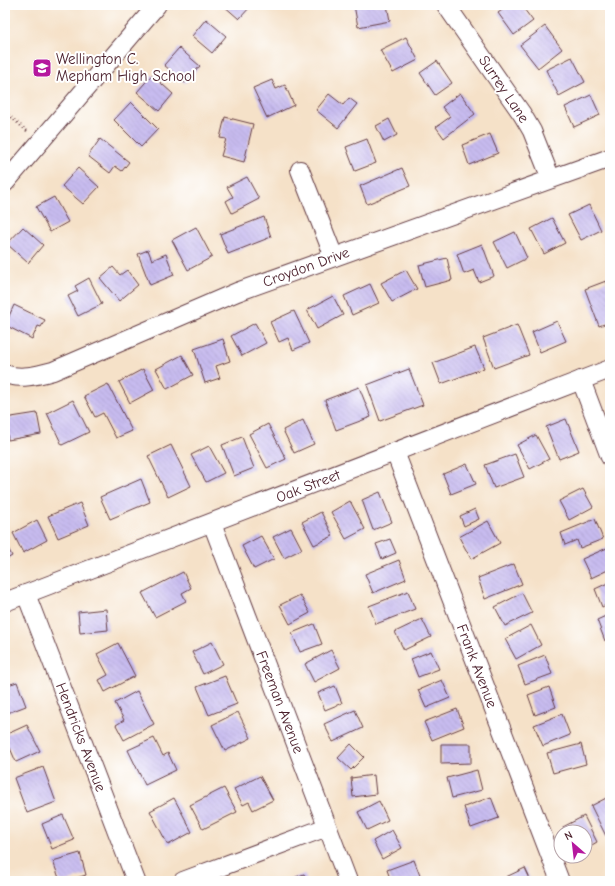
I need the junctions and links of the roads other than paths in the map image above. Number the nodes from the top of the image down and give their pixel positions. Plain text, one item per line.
1 (157, 5) edge
2 (446, 5) edge
3 (610, 158) edge
4 (300, 170) dead end
5 (551, 179) junction
6 (5, 183) edge
7 (334, 257) junction
8 (610, 369) edge
9 (5, 374) edge
10 (581, 380) junction
11 (395, 452) junction
12 (610, 457) edge
13 (212, 522) junction
14 (26, 594) junction
15 (5, 602) edge
16 (328, 827) junction
17 (136, 881) edge
18 (183, 881) edge
19 (348, 881) edge
20 (560, 881) edge

1 - 6 street
2 - 5 street, Surrey Lane
3 - 5 street, Croydon Drive
4 - 7 street
5 - 7 street, Croydon Drive
7 - 9 street, Croydon Drive
8 - 10 street, Oak Street
10 - 11 street, Oak Street
10 - 12 street
11 - 13 street, Oak Street
11 - 20 street, Frank Avenue
13 - 14 street, Oak Street
13 - 16 street, Freeman Avenue
14 - 15 street, Oak Street
14 - 17 street, Hendricks Avenue
16 - 18 street
16 - 19 street, Freeman Avenue

